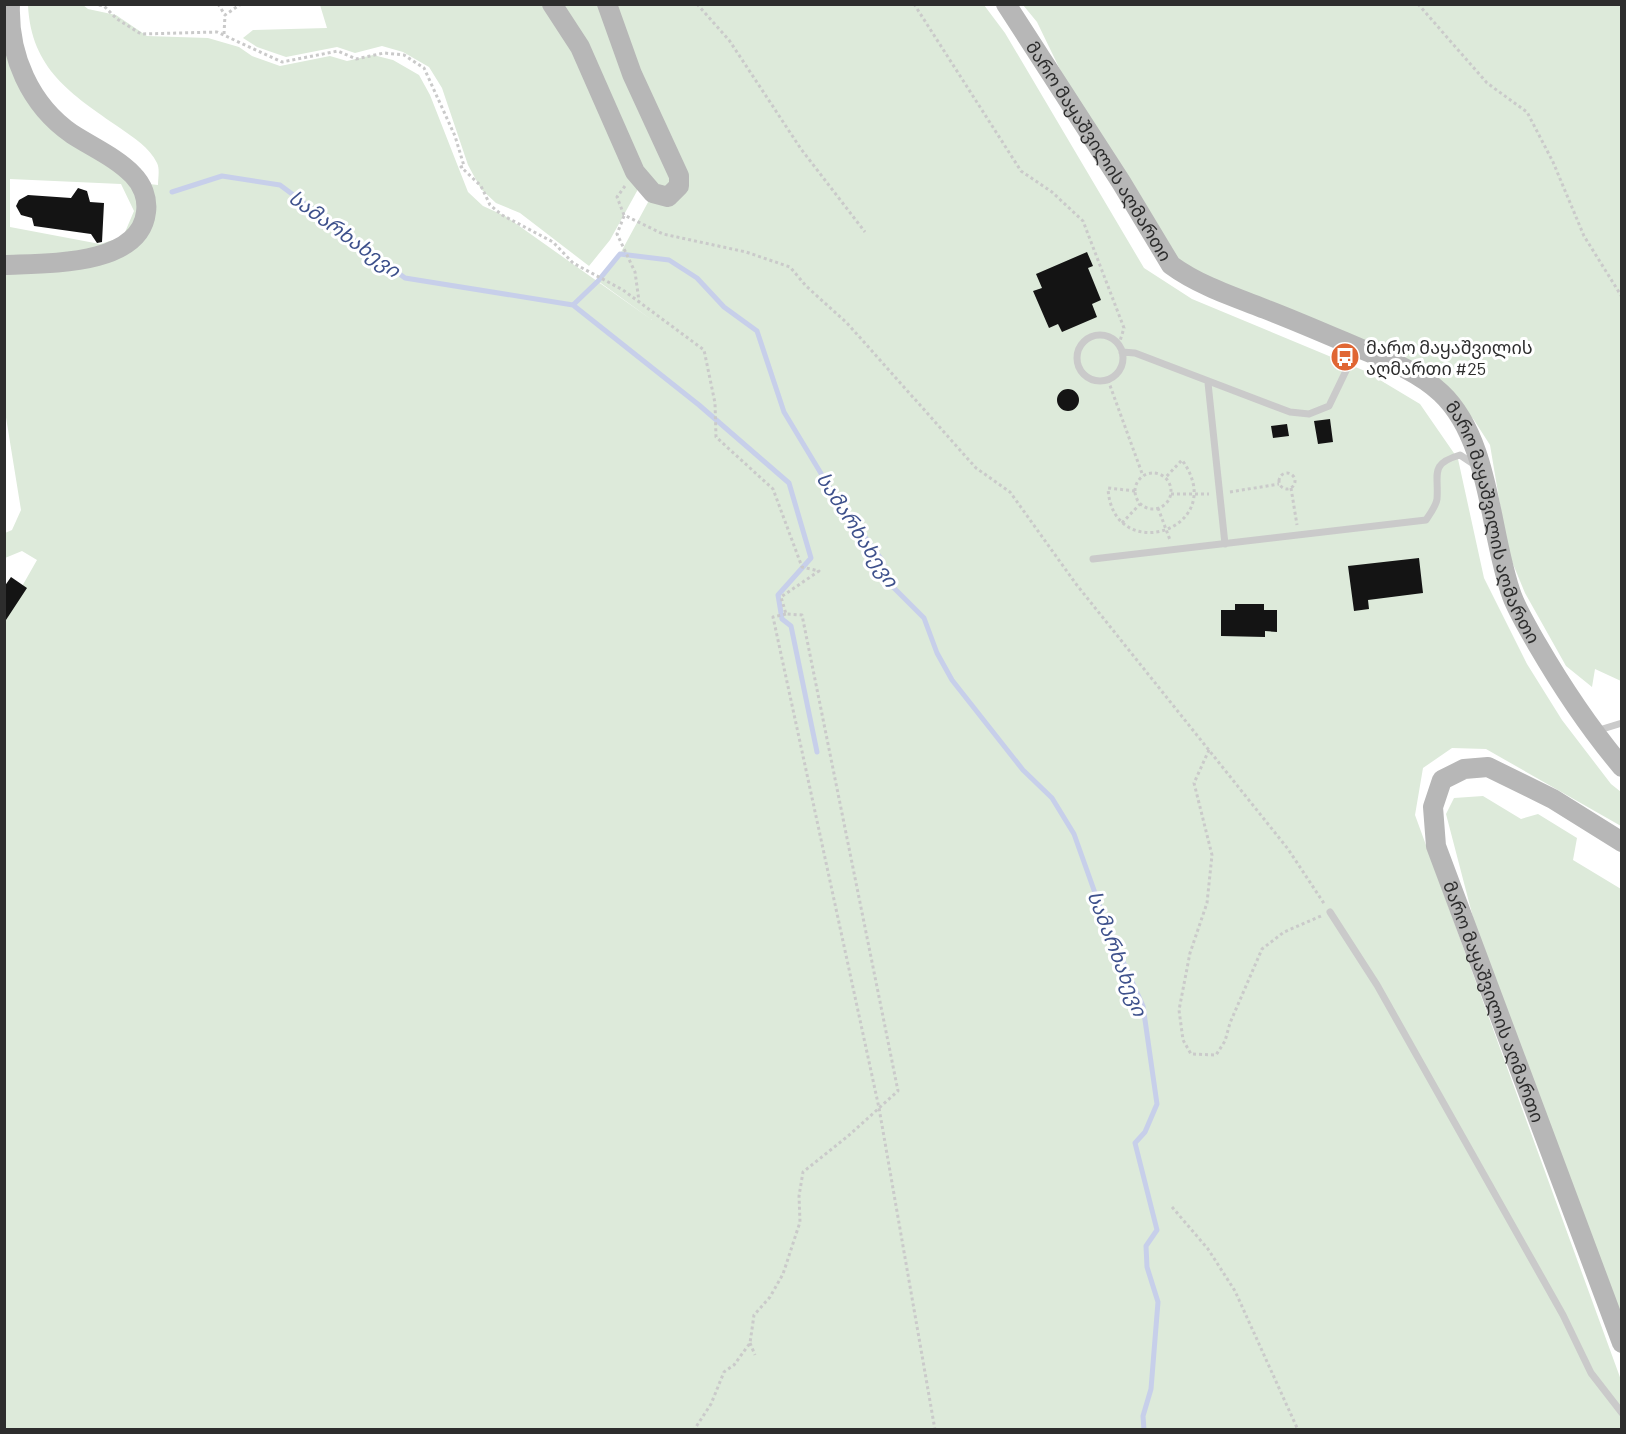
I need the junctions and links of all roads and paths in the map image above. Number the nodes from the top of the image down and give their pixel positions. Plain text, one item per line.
1 (10, 4) edge
2 (93, 4) edge
3 (218, 4) edge
4 (241, 4) edge
5 (552, 4) edge
6 (607, 4) edge
7 (697, 4) edge
8 (914, 4) edge
9 (1006, 4) edge
10 (1418, 4) edge
11 (225, 15) junction
12 (224, 34) junction
13 (635, 172) junction
14 (624, 215) junction
15 (865, 232) dead end
16 (4, 265) edge
17 (1622, 297) edge
18 (639, 301) junction
19 (1358, 347) junction
20 (1120, 349) junction
21 (1108, 380) junction
22 (1208, 382) junction
23 (1481, 468) junction
24 (1143, 476) junction
25 (1165, 478) junction
26 (1291, 488) junction
27 (1135, 491) junction
28 (1140, 504) junction
29 (1158, 508) junction
30 (1122, 523) junction
31 (1166, 531) junction
32 (1298, 535) junction
33 (1225, 544) junction
34 (1173, 550) junction
35 (1093, 559) dead end
36 (786, 614) junction
37 (1622, 723) edge
38 (1593, 732) junction
39 (1209, 750) junction
40 (1622, 767) edge
41 (1622, 842) edge
42 (1329, 912) junction
43 (879, 1108) junction
44 (1172, 1207) dead end
45 (750, 1343) junction
46 (1622, 1343) edge
47 (755, 1355) dead end
48 (1622, 1413) edge
49 (694, 1430) edge
50 (935, 1430) edge
51 (1298, 1430) edge

1 - 16 main road
2 - 12 path
3 - 11 path
4 - 11 path
5 - 13 main road
6 - 13 main road
7 - 15 path
8 - 20 path
9 - 19 main road, მარო მაყაშვილის აღმართი
10 - 17 path
11 - 12 path
12 - 18 path
13 - 14 path
14 - 18 path
14 - 39 path
18 - 36 path
19 - 22 lane
19 - 23 main road, მარო მაყაშვილის აღმართი
20 - 21 lane
20 - 21 lane
20 - 22 lane
21 - 24 path
22 - 33 lane
23 - 32 lane
23 - 38 main road, მარო მაყაშვილის აღმართი
24 - 25 path
24 - 27 path
25 - 29 path
25 - 31 path
26 - 26 path
26 - 32 path
27 - 28 path
27 - 30 path
28 - 29 path
28 - 30 path
29 - 31 path
30 - 31 path
31 - 34 path
32 - 33 lane
33 - 34 lane
34 - 35 lane
36 - 43 path
36 - 43 path
37 - 38 lane
38 - 40 main road, მარო მაყაშვილის აღმართი
39 - 42 path
39 - 42 path
41 - 46 main road, მარო მაყაშვილის აღმართი
42 - 48 lane
43 - 45 path
43 - 50 path
44 - 51 path
45 - 47 path
45 - 49 path

